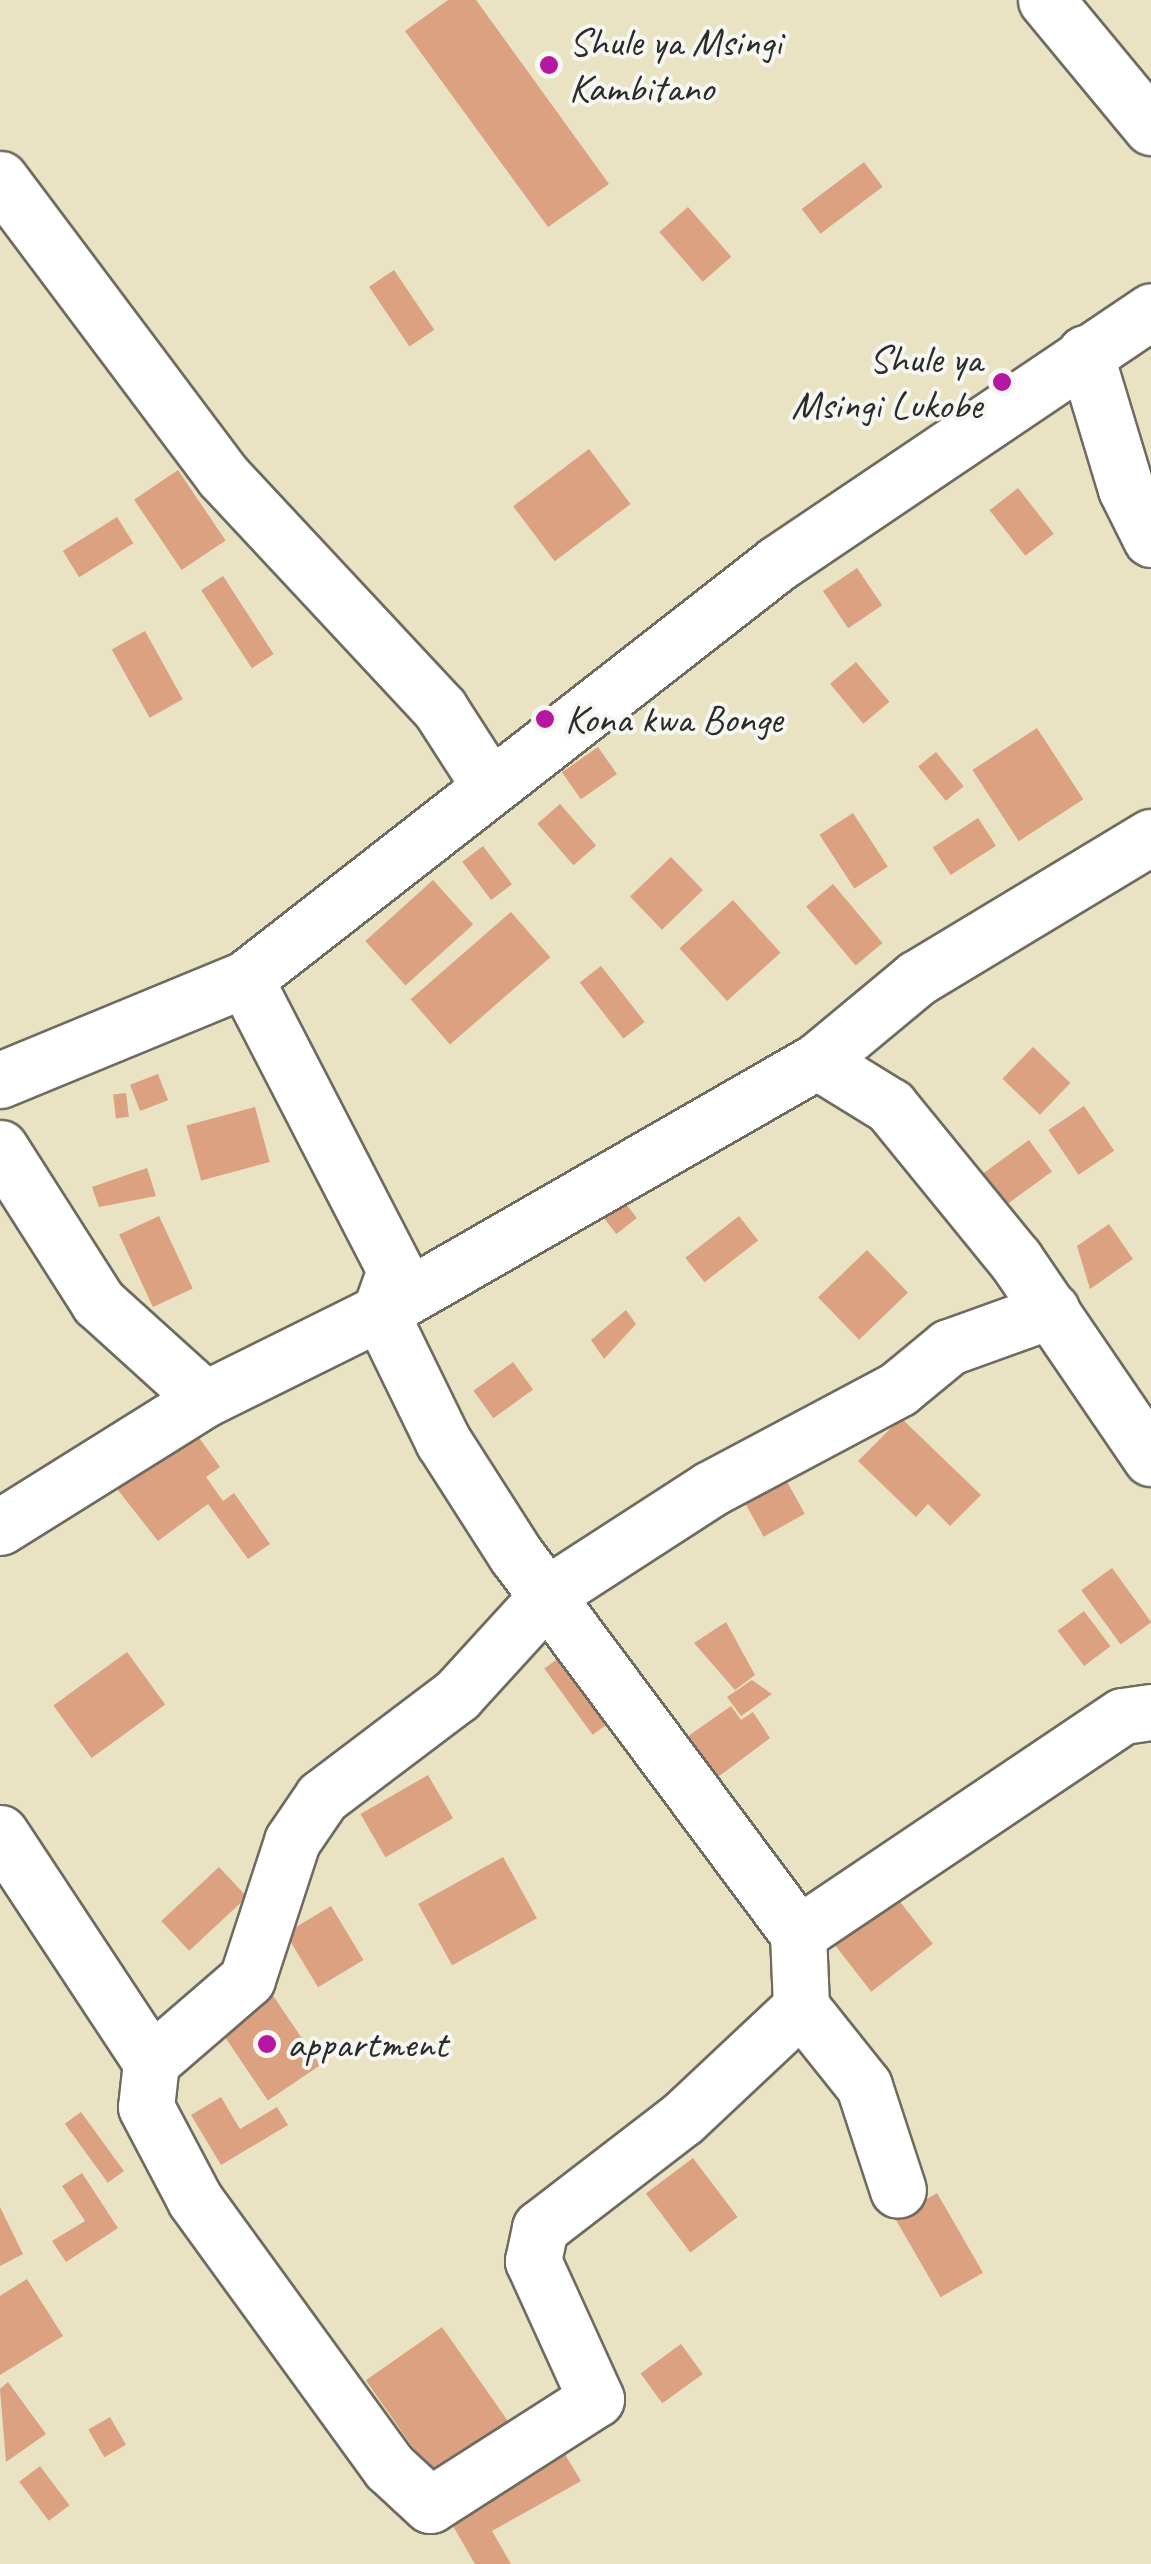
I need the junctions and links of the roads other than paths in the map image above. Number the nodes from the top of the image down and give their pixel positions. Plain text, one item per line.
1 (1046, 0) edge
2 (1151, 127) edge
3 (0, 179) edge
4 (20, 242) edge
5 (1151, 311) edge
6 (1085, 352) junction
7 (1151, 539) edge
8 (489, 784) junction
9 (1151, 838) edge
10 (246, 979) junction
11 (817, 1062) junction
12 (0, 1080) edge
13 (0, 1148) edge
14 (1052, 1310) junction
15 (380, 1312) junction
16 (205, 1399) junction
17 (1151, 1458) edge
18 (0, 1527) edge
19 (551, 1592) junction
20 (1151, 1712) edge
21 (0, 1834) edge
22 (798, 1934) junction
23 (801, 2007) junction
24 (151, 2062) junction
25 (898, 2190) dead end

1 - 2 street
3 - 4 street
4 - 8 street
5 - 6 street
6 - 7 street
6 - 8 street
8 - 10 street
9 - 11 street
10 - 12 street
10 - 15 street
11 - 14 street
11 - 15 street
13 - 16 street
14 - 17 street
14 - 19 street
15 - 16 street
15 - 19 street
16 - 18 street
19 - 22 street
19 - 24 street
20 - 22 street
21 - 24 street
22 - 23 street
23 - 24 street
23 - 25 street

